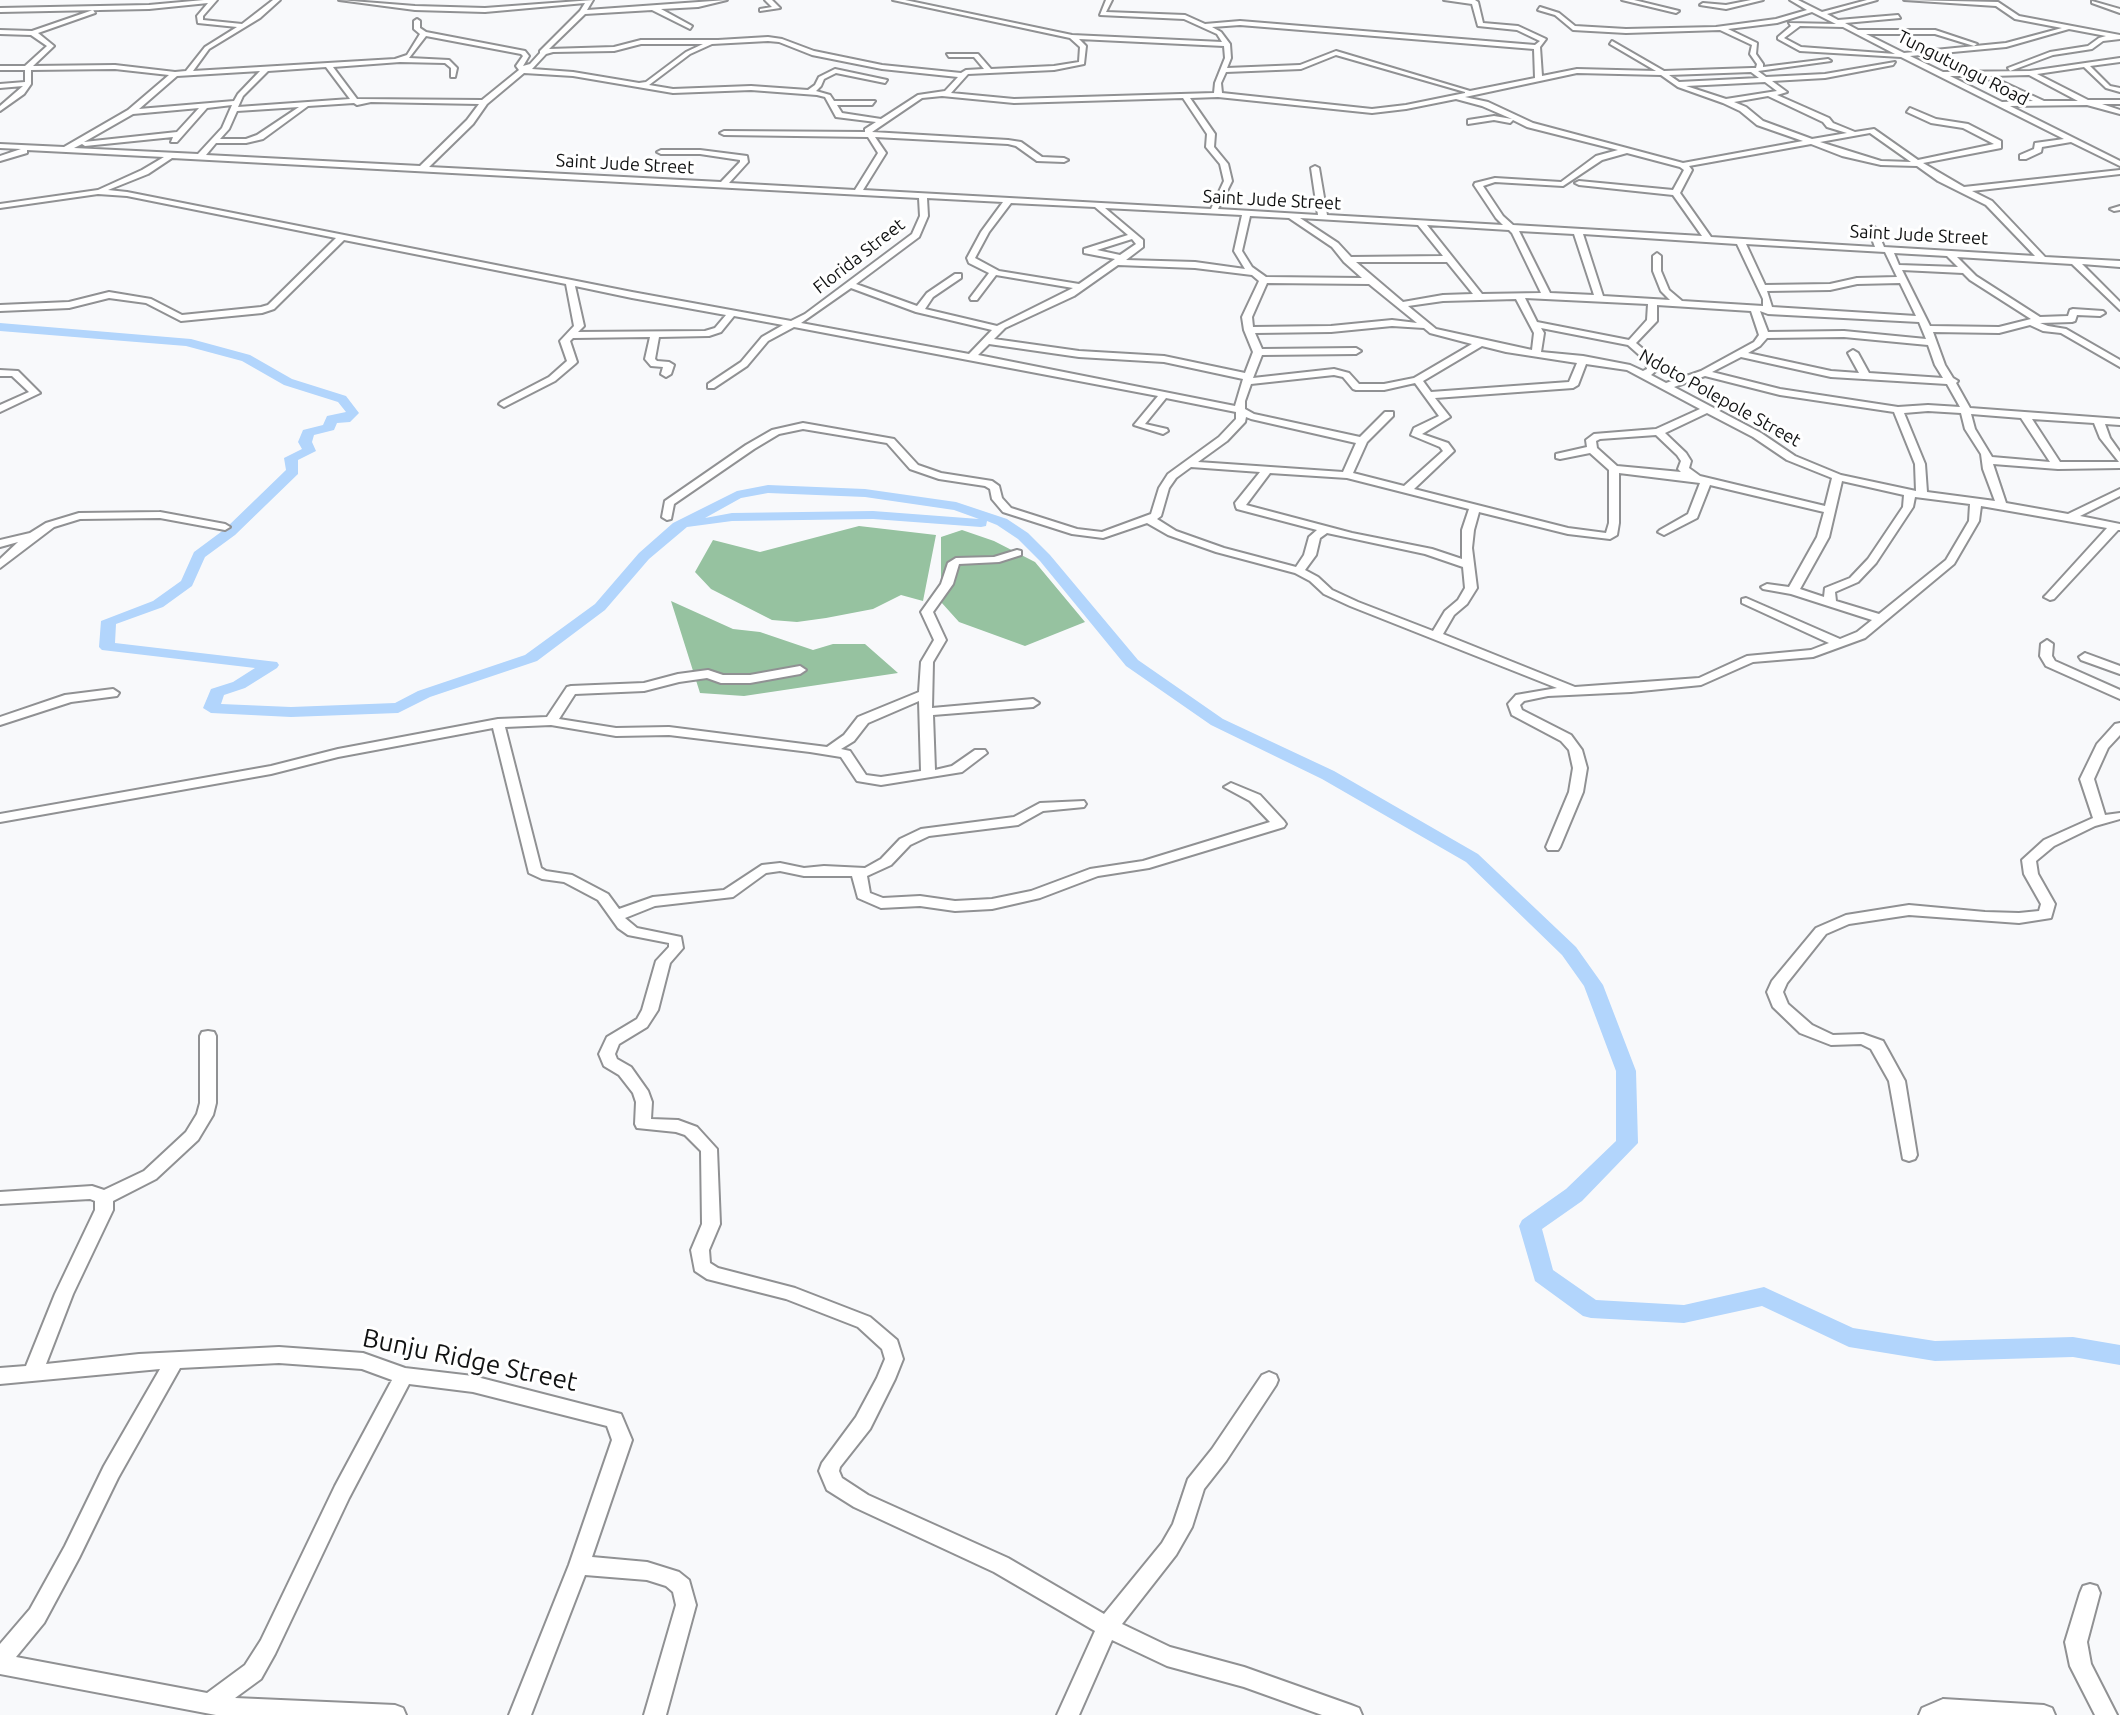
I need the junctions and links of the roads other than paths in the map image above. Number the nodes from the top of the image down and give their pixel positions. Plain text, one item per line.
1 (277, 0) edge
2 (343, 0) edge
3 (446, 0) edge
4 (724, 0) edge
5 (768, 0) edge
6 (896, 0) edge
7 (1109, 0) edge
8 (1447, 0) edge
9 (1625, 0) edge
10 (1672, 0) edge
11 (1760, 0) edge
12 (1793, 0) edge
13 (1874, 0) edge
14 (1907, 0) edge
15 (214, 1) edge
16 (589, 1) edge
17 (1475, 1) edge
18 (1940, 1) edge
19 (1701, 2) edge
20 (2094, 2) dead end
21 (106, 7) junction
22 (430, 8) junction
23 (653, 8) junction
24 (1540, 9) dead end
25 (762, 10) dead end
26 (1, 11) edge
27 (2120, 11) edge
28 (583, 12) junction
29 (1817, 12) junction
30 (1898, 17) dead end
31 (1781, 20) junction
32 (417, 21) dead end
33 (2026, 21) junction
34 (1687, 22) dead end
35 (1842, 24) junction
36 (244, 26) junction
37 (1206, 26) junction
38 (1797, 26) junction
39 (690, 27) dead end
40 (1722, 28) junction
41 (2069, 28) junction
42 (1702, 30) junction
43 (0, 32) edge
44 (1857, 32) junction
45 (33, 33) junction
46 (424, 34) junction
47 (2049, 35) junction
48 (1072, 37) junction
49 (2119, 37) edge
50 (1091, 39) junction
51 (718, 42) junction
52 (1612, 43) dead end
53 (1227, 44) junction
54 (1537, 47) junction
55 (1988, 47) junction
56 (1084, 50) junction
57 (1804, 50) junction
58 (1857, 54) junction
59 (949, 55) dead end
60 (1904, 55) junction
61 (401, 60) junction
62 (1826, 60) junction
63 (2120, 60) edge
64 (1916, 61) junction
65 (1539, 63) junction
66 (327, 64) junction
67 (1549, 64) dead end
68 (1559, 64) dead end
69 (1651, 66) junction
70 (2088, 66) junction
71 (28, 67) junction
72 (0, 68) edge
73 (266, 69) junction
74 (1756, 69) junction
75 (988, 70) junction
76 (1225, 70) junction
77 (526, 71) junction
78 (2120, 71) edge
79 (1851, 72) junction
80 (1664, 73) junction
81 (2030, 73) junction
82 (175, 74) junction
83 (187, 74) junction
84 (1942, 74) junction
85 (961, 75) junction
86 (1988, 75) junction
87 (453, 76) dead end
88 (1540, 78) junction
89 (1766, 80) junction
90 (885, 81) dead end
91 (1722, 81) junction
92 (1999, 83) junction
93 (28, 84) junction
94 (1676, 84) junction
95 (640, 85) junction
96 (0, 86) edge
97 (1968, 86) junction
98 (2120, 90) edge
99 (1469, 91) junction
100 (810, 92) junction
101 (944, 94) junction
102 (1769, 94) junction
103 (1218, 95) junction
104 (1454, 96) junction
105 (1748, 96) junction
106 (1186, 97) junction
107 (1726, 101) junction
108 (237, 102) junction
109 (484, 102) junction
110 (2086, 102) junction
111 (2120, 102) edge
112 (357, 103) junction
113 (832, 103) junction
114 (872, 103) dead end
115 (2002, 104) junction
116 (2042, 104) junction
117 (307, 105) junction
118 (205, 106) junction
119 (188, 107) junction
120 (0, 109) edge
121 (1910, 110) dead end
122 (131, 112) junction
123 (2120, 112) edge
124 (881, 121) junction
125 (1471, 122) dead end
126 (1522, 123) junction
127 (724, 133) dead end
128 (1853, 133) junction
129 (180, 134) junction
130 (868, 134) junction
131 (1981, 135) junction
132 (137, 140) junction
133 (2070, 140) junction
134 (216, 141) junction
135 (1811, 141) junction
136 (75, 145) junction
137 (2038, 145) junction
138 (0, 146) edge
139 (27, 148) junction
140 (65, 150) junction
141 (1978, 150) junction
142 (2091, 150) junction
143 (1626, 151) junction
144 (661, 152) dead end
145 (120, 154) junction
146 (156, 156) junction
147 (170, 157) junction
148 (200, 157) junction
149 (2023, 157) dead end
150 (0, 159) edge
151 (1064, 160) dead end
152 (1921, 163) junction
153 (2120, 164) edge
154 (1683, 165) junction
155 (423, 168) junction
156 (1315, 168) dead end
157 (2120, 172) edge
158 (1579, 183) dead end
159 (723, 185) junction
160 (1962, 190) junction
161 (98, 192) junction
162 (858, 192) junction
163 (1676, 193) junction
164 (923, 196) junction
165 (1009, 200) junction
166 (1096, 205) junction
167 (0, 206) edge
168 (1213, 212) junction
169 (1246, 214) junction
170 (1292, 217) junction
171 (1323, 218) junction
172 (1422, 224) junction
173 (1513, 228) junction
174 (1872, 228) dead end
175 (1578, 232) junction
176 (1132, 236) junction
177 (1708, 239) junction
178 (1740, 241) junction
179 (339, 242) junction
180 (1884, 249) junction
181 (1949, 253) junction
182 (1657, 256) dead end
183 (1449, 259) junction
184 (1120, 260) junction
185 (1347, 260) junction
186 (2043, 260) junction
187 (2074, 261) junction
188 (2120, 264) edge
189 (1896, 267) junction
190 (1965, 270) junction
191 (994, 272) junction
192 (958, 276) dead end
193 (1260, 277) junction
194 (1900, 280) junction
195 (1371, 281) junction
196 (570, 283) junction
197 (850, 285) junction
198 (1081, 287) junction
199 (1762, 288) junction
200 (1547, 295) junction
201 (1479, 296) junction
202 (1519, 296) junction
203 (1599, 297) junction
204 (974, 298) dead end
205 (1653, 301) junction
206 (1679, 303) junction
207 (1401, 305) junction
208 (2120, 307) edge
209 (0, 308) edge
210 (919, 310) junction
211 (1755, 310) junction
212 (1768, 311) junction
213 (733, 312) junction
214 (2100, 313) dead end
215 (1979, 317) dead end
216 (1920, 319) junction
217 (2034, 321) junction
218 (789, 324) junction
219 (1536, 324) junction
220 (1422, 326) junction
221 (998, 329) junction
222 (1927, 329) junction
223 (1249, 330) junction
224 (1979, 330) junction
225 (571, 335) junction
226 (1764, 335) junction
227 (655, 336) junction
228 (988, 341) junction
229 (1930, 342) junction
230 (1480, 343) junction
231 (1631, 343) junction
232 (1356, 351) dead end
233 (1258, 352) junction
234 (1536, 353) junction
235 (1853, 353) dead end
236 (1741, 354) junction
237 (971, 357) junction
238 (1583, 359) junction
239 (2120, 364) edge
240 (0, 373) edge
241 (1704, 373) junction
242 (666, 374) dead end
243 (1644, 375) junction
244 (1865, 375) junction
245 (1248, 379) junction
246 (1417, 380) junction
247 (1953, 381) junction
248 (711, 386) dead end
249 (1665, 387) junction
250 (1430, 395) junction
251 (1163, 396) junction
252 (504, 404) dead end
253 (0, 409) edge
254 (1239, 410) junction
255 (1705, 410) junction
256 (1898, 410) junction
257 (1968, 413) junction
258 (1389, 414) dead end
259 (2025, 416) junction
260 (2099, 422) junction
261 (2120, 422) edge
262 (1163, 431) dead end
263 (1658, 432) junction
264 (1362, 441) junction
265 (1592, 449) junction
266 (1560, 456) dead end
267 (2120, 459) edge
268 (1986, 460) junction
269 (1186, 464) junction
270 (2120, 465) edge
271 (2058, 466) junction
272 (1614, 469) junction
273 (1266, 471) junction
274 (1347, 475) junction
275 (1838, 477) junction
276 (1709, 483) junction
277 (1407, 489) junction
278 (2120, 492) edge
279 (1916, 493) junction
280 (1976, 503) junction
281 (2002, 505) junction
282 (1475, 508) junction
283 (1828, 510) junction
284 (667, 517) dead end
285 (2068, 518) junction
286 (1149, 519) junction
287 (225, 527) dead end
288 (2117, 527) edge
289 (1324, 530) junction
290 (1664, 532) dead end
291 (39, 533) junction
292 (0, 544) edge
293 (1017, 553) dead end
294 (0, 565) edge
295 (1468, 565) junction
296 (1299, 571) junction
297 (1767, 587) dead end
298 (1793, 591) junction
299 (2050, 597) dead end
300 (1746, 601) dead end
301 (1830, 602) junction
302 (1881, 619) junction
303 (1437, 634) junction
304 (1840, 643) junction
305 (2047, 644) dead end
306 (2085, 657) dead end
307 (800, 670) dead end
308 (2120, 670) edge
309 (1573, 690) junction
310 (113, 693) dead end
311 (925, 694) junction
312 (2120, 695) edge
313 (1033, 703) dead end
314 (926, 712) junction
315 (0, 721) edge
316 (551, 721) junction
317 (498, 723) junction
318 (2120, 727) edge
319 (830, 751) junction
320 (980, 753) dead end
321 (928, 772) junction
322 (1231, 787) dead end
323 (1079, 804) dead end
324 (0, 818) edge
325 (2100, 819) junction
326 (2119, 820) edge
327 (1553, 847) dead end
328 (859, 874) junction
329 (618, 915) junction
330 (208, 1036) dead end
331 (1909, 1155) dead end
332 (0, 1198) edge
333 (104, 1198) junction
334 (174, 1361) junction
335 (33, 1372) junction
336 (0, 1376) edge
337 (404, 1376) junction
338 (1269, 1380) dead end
339 (579, 1565) junction
340 (2090, 1593) dead end
341 (1107, 1627) junction
342 (0, 1662) edge
343 (226, 1709) edge
344 (395, 1715) edge
345 (520, 1715) edge
346 (655, 1715) edge
347 (1068, 1715) edge
348 (1351, 1715) edge
349 (1930, 1715) edge
350 (2044, 1715) edge
351 (2103, 1715) edge

1 - 36 street
2 - 22 street
3 - 22 street
4 - 23 street
5 - 25 street
6 - 48 street
7 - 37 street
8 - 17 street
9 - 10 street
11 - 19 street
12 - 29 street, Tungutungu Road
13 - 29 street
14 - 18 street
15 - 21 street
15 - 36 street
16 - 22 street
16 - 28 street
17 - 54 street
18 - 33 street
19 - 40 street
20 - 27 street
21 - 26 street
21 - 45 street
23 - 28 street
23 - 39 street
24 - 42 street
28 - 77 street
29 - 31 street
29 - 35 street, Tungutungu Road
30 - 35 street
31 - 38 street
31 - 40 street
32 - 46 street
33 - 41 street
33 - 47 street
34 - 42 street
35 - 38 street
35 - 44 street, Tungutungu Road
36 - 83 street
37 - 53 street
37 - 54 street
38 - 57 street
40 - 42 street
40 - 74 street
41 - 47 street
41 - 49 street
43 - 45 street
44 - 55 street
44 - 60 street, Tungutungu Road
45 - 71 street
46 - 61 street
46 - 77 street
47 - 55 street
48 - 50 street
48 - 56 street
49 - 86 street
50 - 53 street
50 - 56 street
51 - 77 street
51 - 85 street
51 - 95 street
52 - 69 street
53 - 76 street
54 - 65 street
55 - 60 street
56 - 75 street
57 - 58 street
57 - 62 street
58 - 60 street
58 - 62 street
59 - 75 street
60 - 64 street, Tungutungu Road
61 - 66 street
61 - 87 street
62 - 74 street
62 - 79 street
63 - 70 street
64 - 79 street
64 - 84 street, Tungutungu Road
65 - 67 street
65 - 88 street
66 - 73 street
66 - 112 street
68 - 69 street
69 - 80 street
70 - 78 street
70 - 81 street
70 - 98 street
71 - 72 street
71 - 82 street
71 - 93 street
73 - 83 street
73 - 108 street
74 - 80 street
74 - 89 street
75 - 85 street
76 - 99 street
76 - 103 street
77 - 95 street
77 - 109 street
79 - 89 street
80 - 88 street
80 - 94 street
81 - 86 street
81 - 110 street
82 - 83 street
82 - 122 street
84 - 86 street
84 - 97 street, Tungutungu Road
85 - 101 street
86 - 92 street
86 - 97 street
88 - 99 street
89 - 91 street
89 - 102 street
90 - 100 street
91 - 94 street
91 - 105 street
92 - 97 street
92 - 116 street
93 - 96 street
93 - 120 street
94 - 107 street
95 - 100 street
97 - 115 street, Tungutungu Road
99 - 104 street
100 - 113 street
101 - 106 street
101 - 124 street
102 - 105 street
102 - 128 street
103 - 104 street
103 - 106 street
104 - 126 street
105 - 107 street
106 - 168 street
107 - 135 street
108 - 117 street
108 - 118 street
108 - 119 street
108 - 134 street
109 - 112 street
109 - 155 street
110 - 111 street
110 - 116 street
110 - 123 street
112 - 117 street
113 - 114 street
113 - 124 street
115 - 116 street
115 - 133 street, Tungutungu Road
117 - 134 street
118 - 119 street
118 - 129 street
119 - 122 street
121 - 131 street
122 - 136 street
124 - 130 street
125 - 126 street
126 - 143 street
127 - 130 street
128 - 135 street
128 - 152 street
129 - 132 street
129 - 146 street
130 - 151 street
130 - 162 street
131 - 141 street
131 - 141 street
132 - 136 street
132 - 145 street
133 - 137 street
133 - 142 street, Tungutungu Road
134 - 148 street
135 - 152 street
135 - 154 street
136 - 140 street
137 - 142 street
137 - 149 street
138 - 139 street, Saint Jude Street
139 - 140 street, Saint Jude Street
139 - 150 street
140 - 145 street, Saint Jude Street
141 - 152 street
142 - 153 street, Tungutungu Road
143 - 154 street
143 - 173 street
144 - 159 street
145 - 146 street, Saint Jude Street
146 - 147 street, Saint Jude Street
147 - 148 street, Saint Jude Street
147 - 161 street
148 - 155 street, Saint Jude Street
152 - 160 street
154 - 163 street
155 - 159 street, Saint Jude Street
156 - 171 street
157 - 160 street
158 - 163 street
159 - 162 street, Saint Jude Street
160 - 186 street
161 - 167 street
161 - 179 street
162 - 164 street, Saint Jude Street
163 - 177 street
164 - 165 street, Saint Jude Street
164 - 197 street, Florida Street
165 - 166 street, Saint Jude Street
165 - 191 street
166 - 168 street, Saint Jude Street
166 - 176 street
168 - 169 street, Saint Jude Street
169 - 170 street, Saint Jude Street
169 - 193 street
170 - 171 street, Saint Jude Street
170 - 185 street, Ndoto Polepole Street
171 - 172 street, Saint Jude Street
172 - 173 street, Saint Jude Street
172 - 183 street
173 - 175 street, Saint Jude Street
173 - 200 street
174 - 180 street
175 - 177 street, Saint Jude Street
175 - 203 street
176 - 184 street
176 - 184 street
177 - 178 street, Saint Jude Street
178 - 180 street, Saint Jude Street
178 - 199 street
179 - 196 street
179 - 209 street
180 - 181 street, Saint Jude Street
180 - 189 street
181 - 186 street, Saint Jude Street
181 - 190 street
182 - 206 street
183 - 185 street
183 - 201 street
184 - 193 street
184 - 198 street
185 - 195 street, Ndoto Polepole Street
186 - 187 street, Saint Jude Street
187 - 188 street, Saint Jude Street
187 - 208 street
189 - 190 street
189 - 194 street
190 - 217 street
191 - 198 street
191 - 204 street
192 - 210 street
193 - 195 street
193 - 223 street
194 - 199 street
194 - 216 street
195 - 207 street, Ndoto Polepole Street
196 - 213 street
196 - 225 street
197 - 210 street
197 - 218 street, Florida Street
198 - 221 street
199 - 212 street
200 - 202 street
200 - 203 street
201 - 202 street
201 - 207 street
202 - 219 street
203 - 205 street
205 - 206 street
205 - 231 street
206 - 211 street
207 - 220 street, Ndoto Polepole Street
210 - 221 street
211 - 212 street
211 - 226 street
212 - 216 street
213 - 218 street
213 - 227 street
214 - 217 street
215 - 224 street
216 - 222 street
217 - 224 street
217 - 239 street
218 - 237 street
218 - 248 street, Florida Street
219 - 231 street
219 - 234 street
220 - 223 street
220 - 230 street, Ndoto Polepole Street
221 - 228 street
222 - 224 street
222 - 229 street
223 - 233 street
225 - 227 street
225 - 252 street
226 - 229 street
226 - 236 street
227 - 242 street
228 - 237 street
228 - 245 street
229 - 247 street
230 - 234 street, Ndoto Polepole Street
230 - 246 street
231 - 243 street
232 - 233 street
233 - 245 street
234 - 238 street, Ndoto Polepole Street
235 - 244 street
236 - 241 street
236 - 244 street
237 - 251 street
238 - 243 street, Ndoto Polepole Street
238 - 250 street
240 - 253 street
241 - 249 street
241 - 256 street
243 - 249 street, Ndoto Polepole Street
244 - 247 street
245 - 246 street
245 - 254 street
246 - 250 street
247 - 257 street
249 - 255 street, Ndoto Polepole Street
250 - 277 street
251 - 254 street
251 - 262 street
254 - 264 street
254 - 269 street
255 - 263 street
255 - 275 street, Ndoto Polepole Street
256 - 257 street
256 - 279 street
257 - 259 street
257 - 268 street
258 - 264 street
259 - 260 street
259 - 271 street
260 - 261 street
260 - 267 street
263 - 265 street
263 - 276 street
264 - 274 street
265 - 266 street
265 - 272 street
268 - 271 street
268 - 281 street
269 - 273 street
269 - 286 street
270 - 271 street
272 - 276 street
272 - 282 street
273 - 274 street
273 - 289 street
274 - 277 street
275 - 279 street, Ndoto Polepole Street
275 - 283 street
276 - 283 street
276 - 290 street
277 - 282 street
278 - 285 street
279 - 280 street, Ndoto Polepole Street
279 - 301 street
280 - 281 street, Ndoto Polepole Street
280 - 302 street
281 - 285 street, Ndoto Polepole Street
282 - 295 street
283 - 298 street
284 - 286 street
285 - 288 street, Ndoto Polepole Street
286 - 296 street
287 - 291 street
288 - 299 street
289 - 295 street
289 - 296 street
291 - 292 street
291 - 294 street
293 - 311 street
295 - 303 street
296 - 303 street
297 - 298 street
298 - 301 street
300 - 304 street
301 - 302 street
302 - 304 street
303 - 309 street
304 - 309 street
305 - 312 street
306 - 308 street
307 - 316 street
309 - 327 street
310 - 315 street
311 - 314 street
311 - 319 street
313 - 314 street
314 - 321 street
316 - 317 street
316 - 319 street
317 - 324 street
317 - 329 street
318 - 325 street
319 - 321 street
320 - 321 street
322 - 328 street
323 - 328 street
325 - 326 street
325 - 331 street
328 - 329 street
329 - 341 street
330 - 333 street
332 - 333 street
333 - 335 street
334 - 335 street, Bunju Ridge Street
334 - 337 street, Bunju Ridge Street
334 - 342 street
335 - 336 street, Bunju Ridge Street
337 - 339 street, Bunju Ridge Street
337 - 343 street
338 - 341 street
339 - 345 street, Bunju Ridge Street
339 - 346 street
340 - 351 street
341 - 347 street
341 - 348 street
342 - 343 street
343 - 344 street
349 - 350 street

